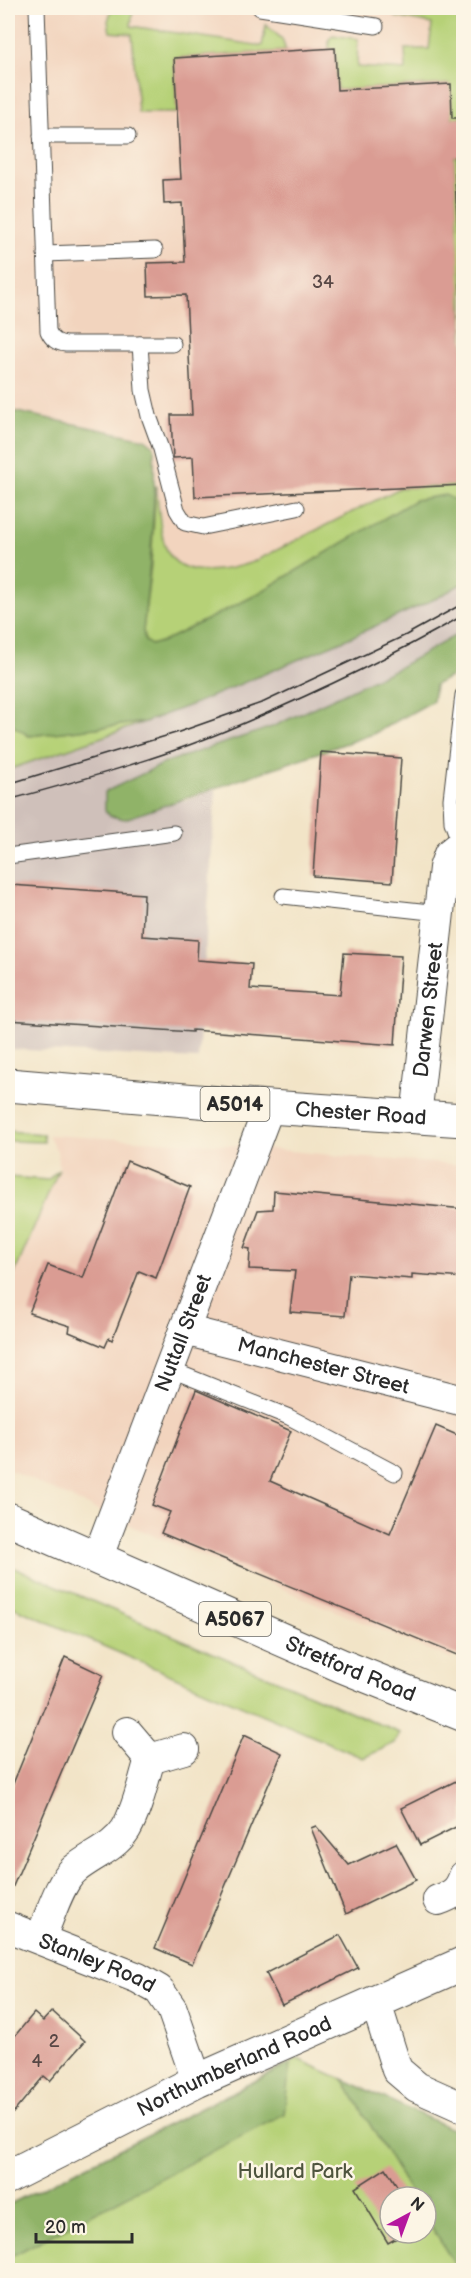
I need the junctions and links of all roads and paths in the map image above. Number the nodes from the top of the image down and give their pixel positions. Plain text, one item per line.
1 (37, 8) edge
2 (260, 8) edge
3 (376, 26) dead end
4 (41, 136) junction
5 (128, 136) dead end
6 (155, 250) dead end
7 (45, 254) junction
8 (140, 344) junction
9 (173, 344) dead end
10 (297, 508) dead end
11 (463, 694) edge
12 (174, 833) dead end
13 (462, 843) edge
14 (8, 856) edge
15 (283, 897) dead end
16 (439, 913) junction
17 (8, 1085) edge
18 (269, 1107) junction
19 (416, 1117) junction
20 (464, 1120) edge
21 (184, 1330) junction
22 (169, 1369) junction
23 (464, 1401) edge
24 (395, 1473) dead end
25 (8, 1519) edge
26 (97, 1559) junction
27 (464, 1715) edge
28 (127, 1732) dead end
29 (184, 1749) dead end
30 (150, 1759) junction
31 (8, 1927) edge
32 (40, 1939) junction
33 (464, 1963) edge
34 (376, 2003) junction
35 (197, 2081) junction
36 (464, 2108) edge
37 (8, 2176) edge

1 - 4 lane
2 - 3 lane
4 - 5 lane
4 - 7 lane
6 - 7 lane
7 - 8 lane
8 - 9 lane
8 - 10 lane
11 - 13 lane, Darwen Street
12 - 14 lane
13 - 16 street, Darwen Street
15 - 16 lane
16 - 19 street, Darwen Street
17 - 18 main road, Chester Road / A5014
18 - 19 main road, Chester Road / A5014
18 - 21 street, Nuttall Street
19 - 20 main road, Chester Road / A5014
21 - 22 street, Nuttall Street
21 - 23 street, Manchester Street
22 - 24 lane
22 - 26 street, Nuttall Street
25 - 26 main road, Stretford Road / A5067
26 - 27 main road, Stretford Road / A5067
28 - 30 street
29 - 30 street
30 - 32 street
31 - 32 street, Stanley Road
32 - 35 street, Stanley Road
33 - 34 main road, Northumberland Road
34 - 35 main road, Northumberland Road
34 - 36 street
35 - 37 main road, Northumberland Road

